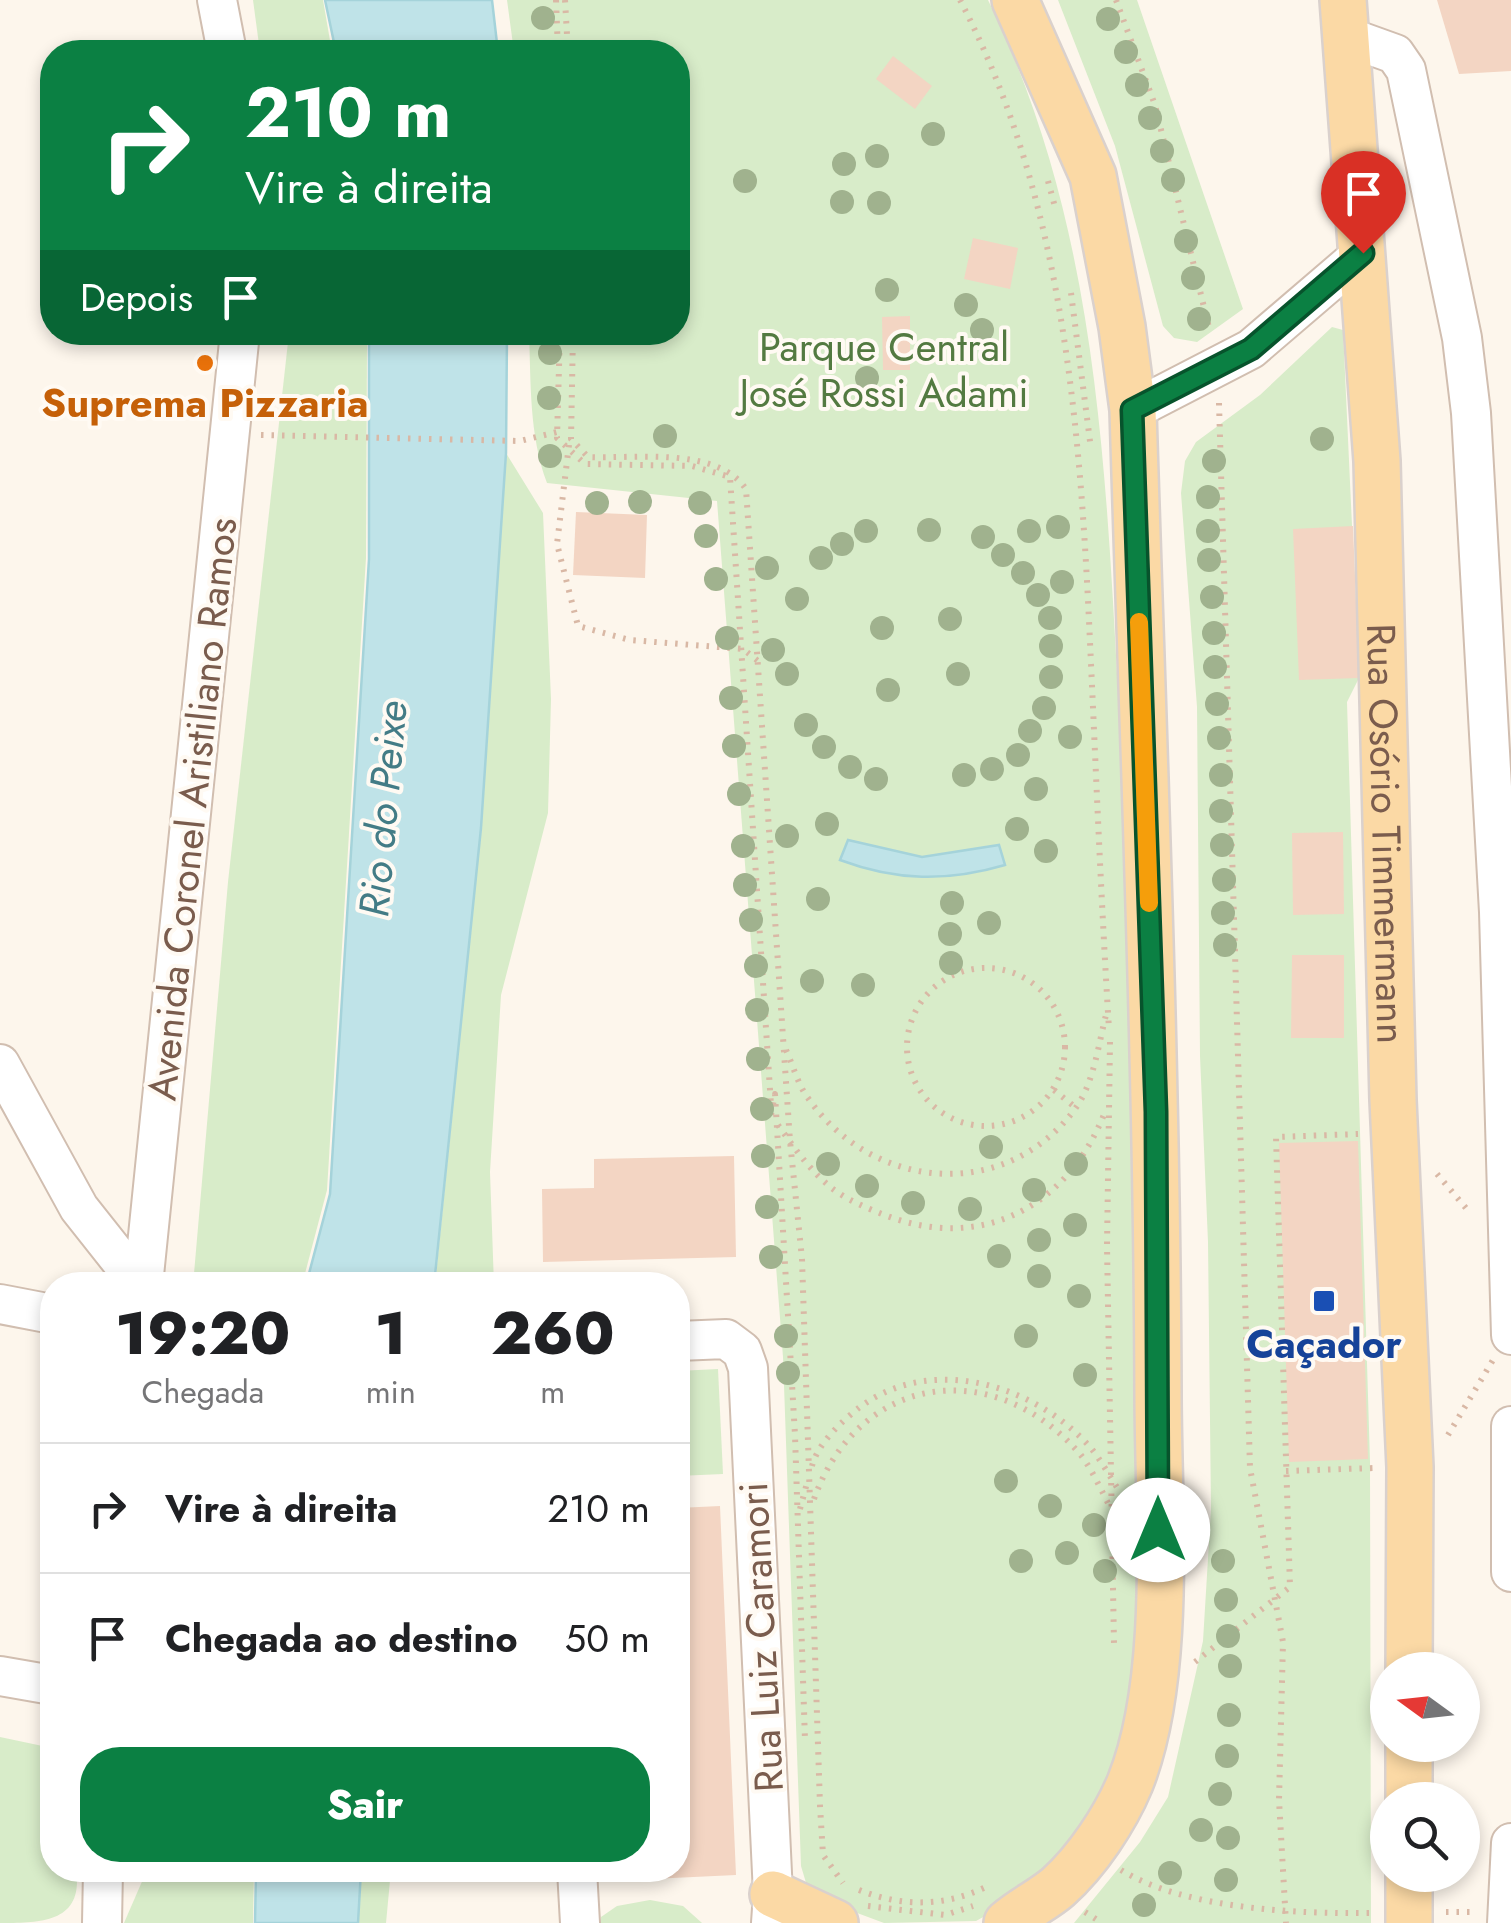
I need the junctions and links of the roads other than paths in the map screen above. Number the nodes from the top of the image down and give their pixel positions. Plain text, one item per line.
1 (217, 0) edge
2 (1015, 0) edge
3 (1344, 18) edge
4 (225, 40) edge
5 (1363, 253) junction
6 (239, 345) edge
7 (1132, 410) junction
8 (1505, 911) edge
9 (0, 1064) edge
10 (1510, 1260) edge
11 (132, 1272) edge
12 (143, 1272) edge
13 (0, 1304) edge
14 (40, 1312) edge
15 (690, 1340) edge
16 (1507, 1340) edge
17 (1511, 1426) edge
18 (1511, 1572) edge
19 (1409, 1652) edge
20 (0, 1676) edge
21 (40, 1684) edge
22 (1511, 1843) edge
23 (578, 1882) edge
24 (1402, 1892) edge
25 (1001, 1908) edge
26 (772, 1909) edge
27 (847, 1913) edge
28 (1392, 1918) edge
29 (580, 1923) edge
30 (1507, 1923) edge

1 - 4 street
2 - 7 main road
3 - 5 main road, Rua Osório Timmermann
3 - 8 street
5 - 7 street
5 - 19 main road, Rua Osório Timmermann
6 - 12 street, Avenida Coronel Aristiliano Ramos
7 - 25 main road
8 - 10 street
9 - 11 street
10 - 16 street
13 - 14 street
15 - 26 street, Rua Luiz Caramori
17 - 18 street
20 - 21 street
22 - 30 street
23 - 29 street
24 - 28 main road
26 - 27 main road

